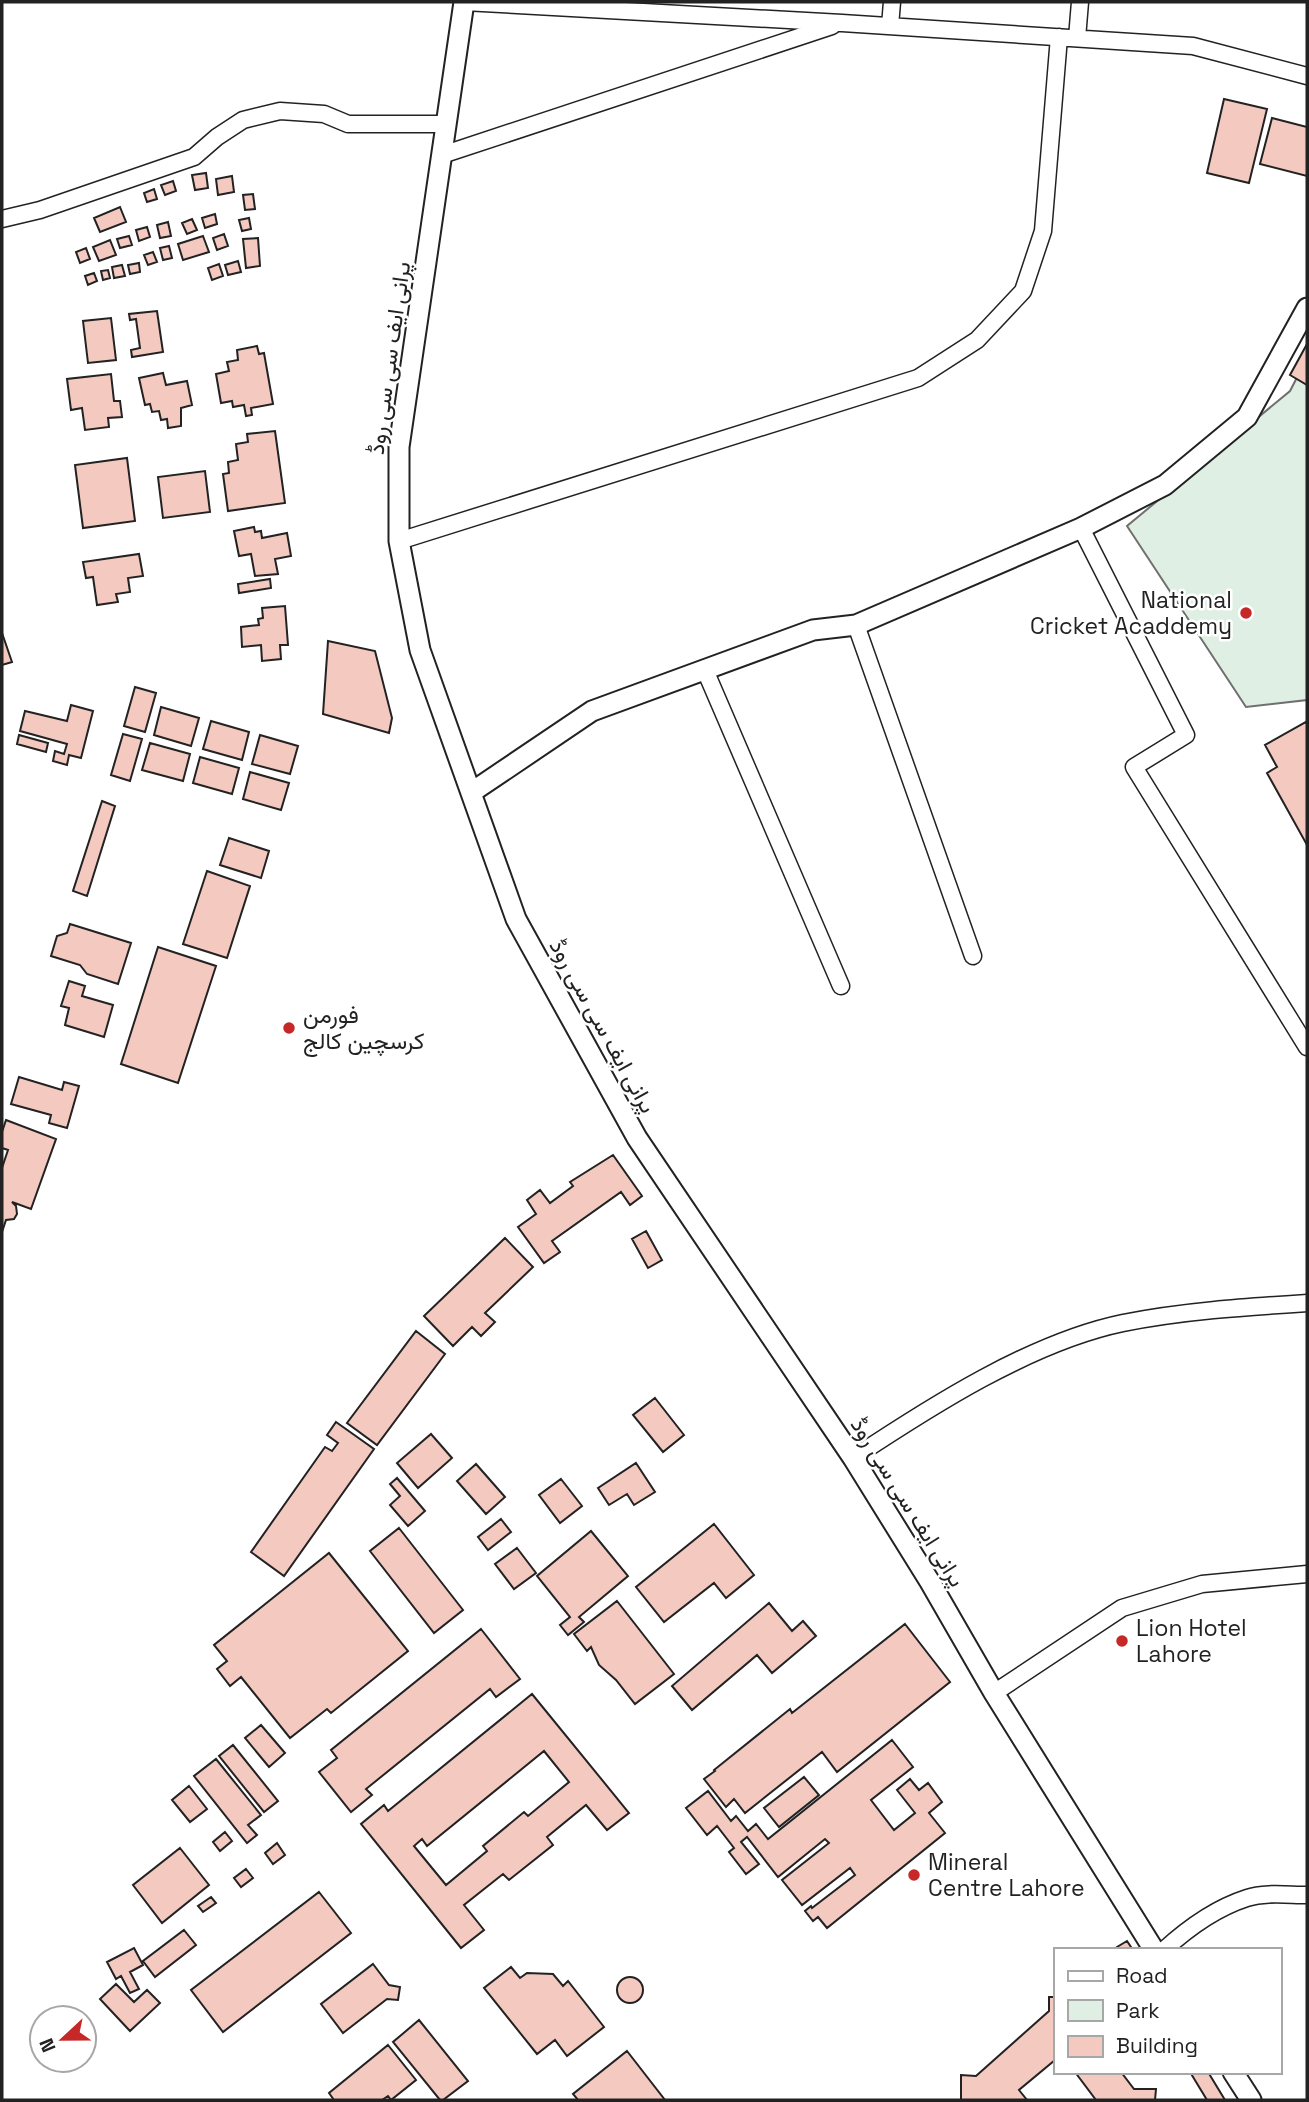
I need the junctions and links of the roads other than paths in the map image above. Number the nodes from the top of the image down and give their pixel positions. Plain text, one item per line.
1 (464, 2) edge
2 (892, 2) edge
3 (1080, 2) edge
4 (760, 10) edge
5 (842, 23) junction
6 (890, 26) junction
7 (1059, 37) junction
8 (1077, 38) junction
9 (1307, 76) edge
10 (446, 124) junction
11 (442, 155) junction
12 (2, 219) edge
13 (1307, 308) edge
14 (1081, 528) junction
15 (399, 541) junction
16 (856, 625) junction
17 (705, 670) junction
18 (472, 792) junction
19 (972, 956) dead end
20 (841, 986) dead end
21 (1307, 1047) edge
22 (1307, 1303) edge
23 (853, 1458) junction
24 (1307, 1574) edge
25 (994, 1693) junction
26 (1307, 1895) edge
27 (1153, 1948) edge
28 (1166, 1948) edge
29 (1234, 2074) edge
30 (1251, 2100) edge

1 - 4 street
1 - 10 street, پرانی ایف سی سی روڈ
2 - 6 street
3 - 8 street
4 - 5 street
5 - 6 street
5 - 11 street
6 - 7 street
7 - 8 street
7 - 15 street
8 - 9 street
10 - 11 street, پرانی ایف سی سی روڈ
10 - 12 street
11 - 15 street, پرانی ایف سی سی روڈ
13 - 14 street
14 - 16 street
14 - 21 street
15 - 18 street, پرانی ایف سی سی روڈ
16 - 17 street
16 - 19 street
17 - 18 street
17 - 20 street
18 - 23 street, پرانی ایف سی سی روڈ
22 - 23 street
23 - 25 street, پرانی ایف سی سی روڈ
24 - 25 street
25 - 27 street, پرانی ایف سی سی روڈ
26 - 28 street
29 - 30 street

